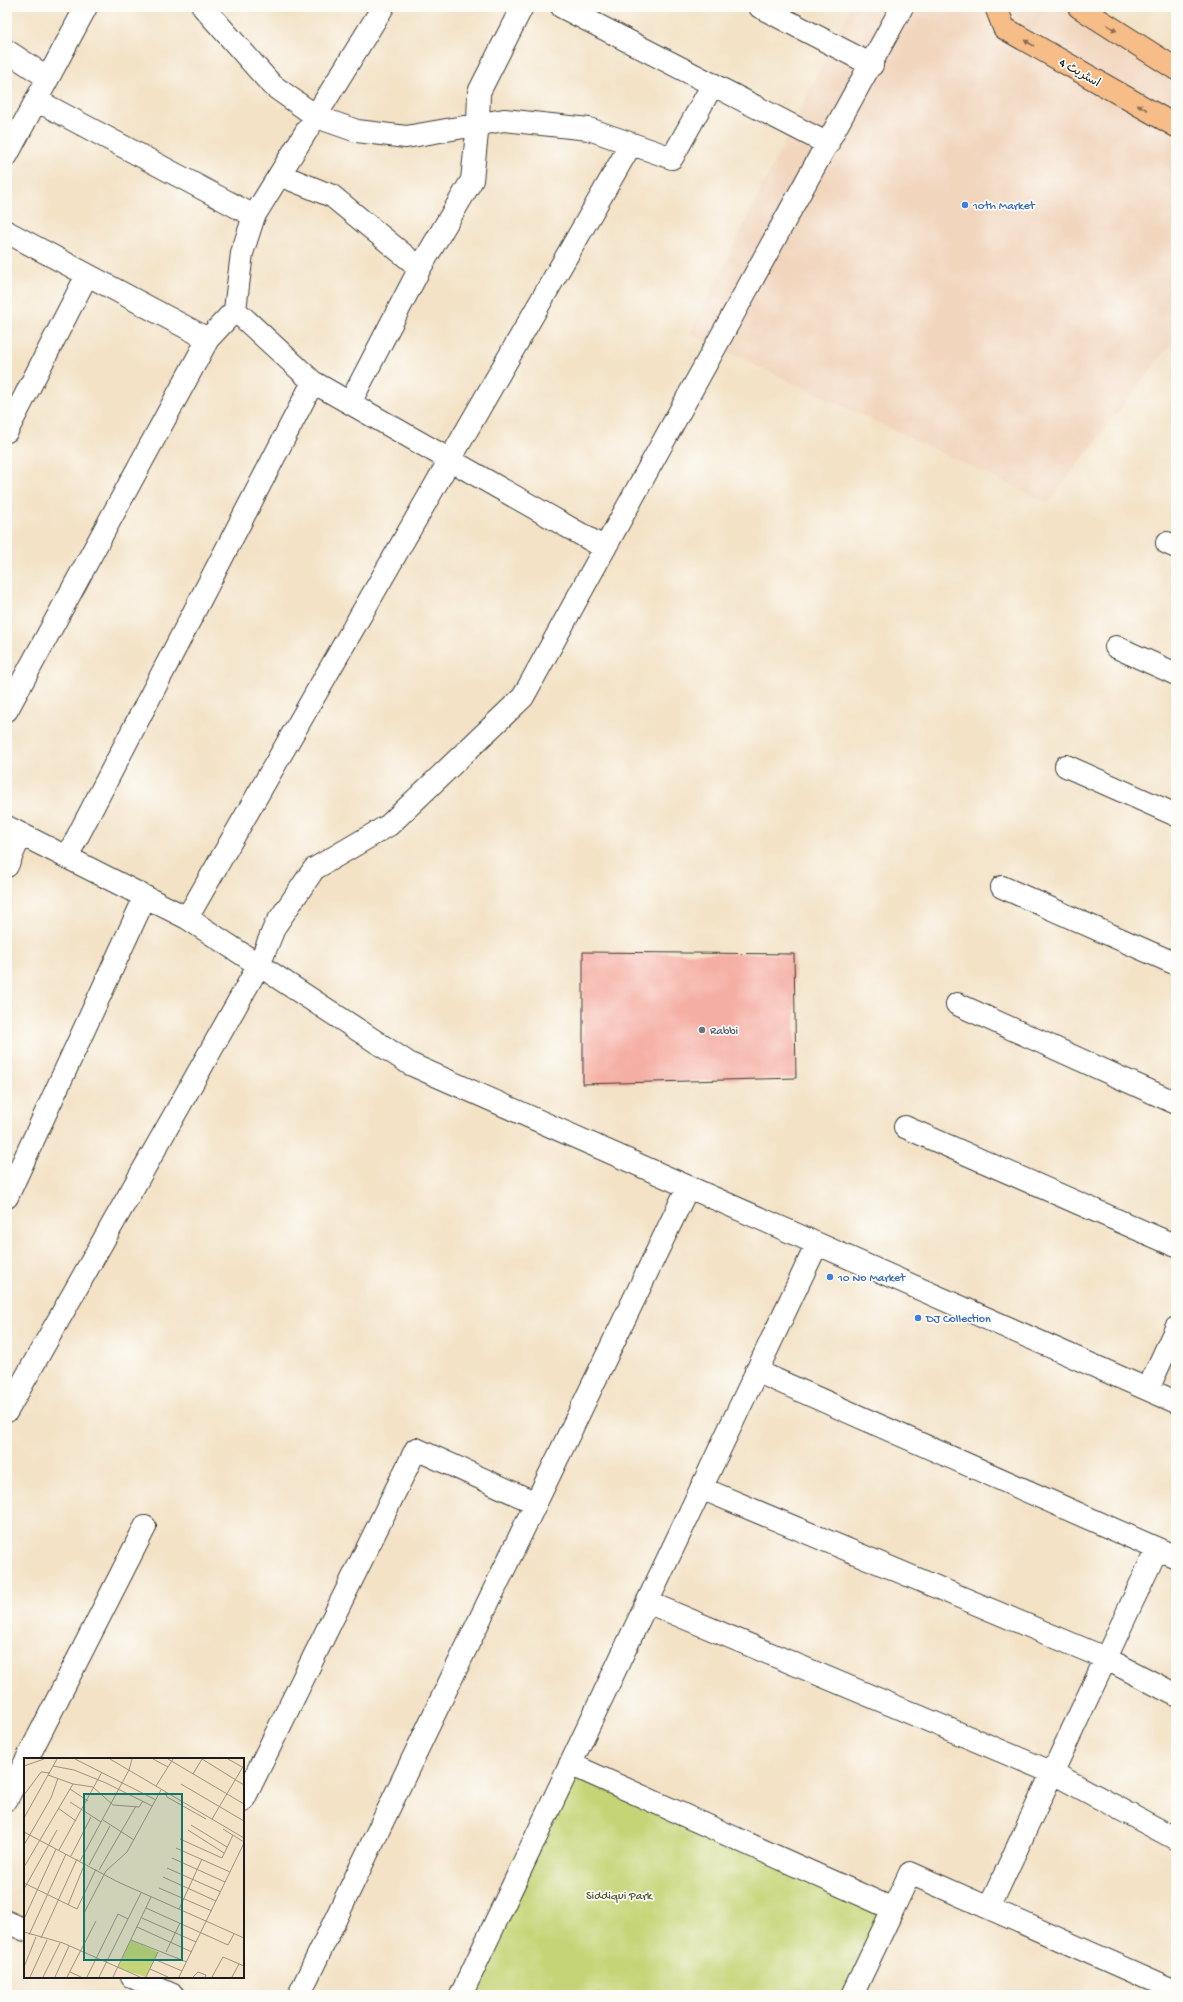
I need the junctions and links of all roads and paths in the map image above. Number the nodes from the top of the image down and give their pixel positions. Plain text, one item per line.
1 (86, 7) edge
2 (203, 7) edge
3 (383, 7) edge
4 (522, 7) edge
5 (562, 7) edge
6 (760, 7) edge
7 (902, 7) edge
8 (996, 7) edge
9 (1079, 7) edge
10 (7, 51) edge
11 (872, 65) junction
12 (1176, 69) edge
13 (48, 78) junction
14 (713, 84) junction
15 (36, 100) junction
16 (317, 117) junction
17 (478, 124) junction
18 (1176, 126) edge
19 (631, 144) junction
20 (828, 144) junction
21 (7, 156) edge
22 (280, 175) junction
23 (254, 216) junction
24 (7, 232) edge
25 (420, 268) junction
26 (87, 275) junction
27 (235, 310) junction
28 (208, 339) junction
29 (313, 382) junction
30 (350, 404) junction
31 (7, 431) edge
32 (449, 460) junction
33 (605, 548) junction
34 (1116, 647) dead end
35 (1176, 674) edge
36 (7, 710) edge
37 (1066, 766) dead end
38 (1176, 815) edge
39 (14, 831) edge
40 (67, 857) junction
41 (7, 866) edge
42 (1002, 887) dead end
43 (145, 897) junction
44 (187, 918) junction
45 (1176, 964) edge
46 (258, 965) junction
47 (958, 1004) dead end
48 (1176, 1103) edge
49 (905, 1127) dead end
50 (688, 1187) junction
51 (7, 1197) edge
52 (817, 1244) junction
53 (1176, 1246) edge
54 (1176, 1328) edge
55 (756, 1371) junction
56 (1148, 1389) junction
57 (1176, 1402) edge
58 (7, 1411) edge
59 (701, 1488) junction
60 (536, 1503) junction
61 (145, 1527) dead end
62 (1167, 1553) edge
63 (647, 1602) junction
64 (1105, 1658) junction
65 (1176, 1695) edge
66 (28, 1758) edge
67 (570, 1764) junction
68 (24, 1765) edge
69 (1051, 1772) junction
70 (7, 1799) edge
71 (244, 1799) edge
72 (1176, 1839) edge
73 (989, 1908) junction
74 (892, 1909) junction
75 (7, 1922) edge
76 (24, 1930) edge
77 (134, 1978) edge
78 (152, 1986) edge
79 (1176, 1991) edge
80 (857, 1993) edge
81 (173, 1995) edge
82 (299, 1995) edge
83 (461, 1995) edge

1 - 13 street
2 - 16 street
3 - 16 street
4 - 17 street
5 - 14 street
6 - 11 street
7 - 11 street
18 -> 8 main road, اسٹریٹ 4
9 -> 12 main road
10 - 13 street
11 - 20 street
13 - 15 street
14 - 19 street
14 - 20 street
15 - 21 street
15 - 23 street
16 - 17 street
16 - 22 street
17 - 19 street
17 - 25 street
19 - 32 street
20 - 33 street
22 - 23 street
22 - 25 street
23 - 27 street
24 - 26 street
25 - 30 street
26 - 28 street
26 - 31 street
27 - 28 street
27 - 29 street
28 - 36 street
29 - 30 street
29 - 40 street
30 - 32 street
32 - 33 street
32 - 44 street
33 - 46 street
34 - 35 street
37 - 38 street
39 - 40 street
39 - 41 street
40 - 43 street
42 - 45 street
43 - 44 street
43 - 51 street
44 - 46 street
46 - 50 street
46 - 58 street
47 - 48 street
49 - 53 street
50 - 52 street
50 - 60 street
52 - 55 street
52 - 56 street
54 - 56 street
55 - 59 street
55 - 62 street
56 - 57 street
59 - 63 street
59 - 64 street
60 - 71 street
60 - 82 street
61 - 66 street
62 - 64 street
63 - 67 street
63 - 69 street
64 - 65 street
64 - 69 street
67 - 74 street
67 - 83 street
68 - 70 street
69 - 72 street
69 - 73 street
73 - 74 street
73 - 79 street
74 - 80 street
75 - 76 street
77 - 78 street
78 - 81 street

